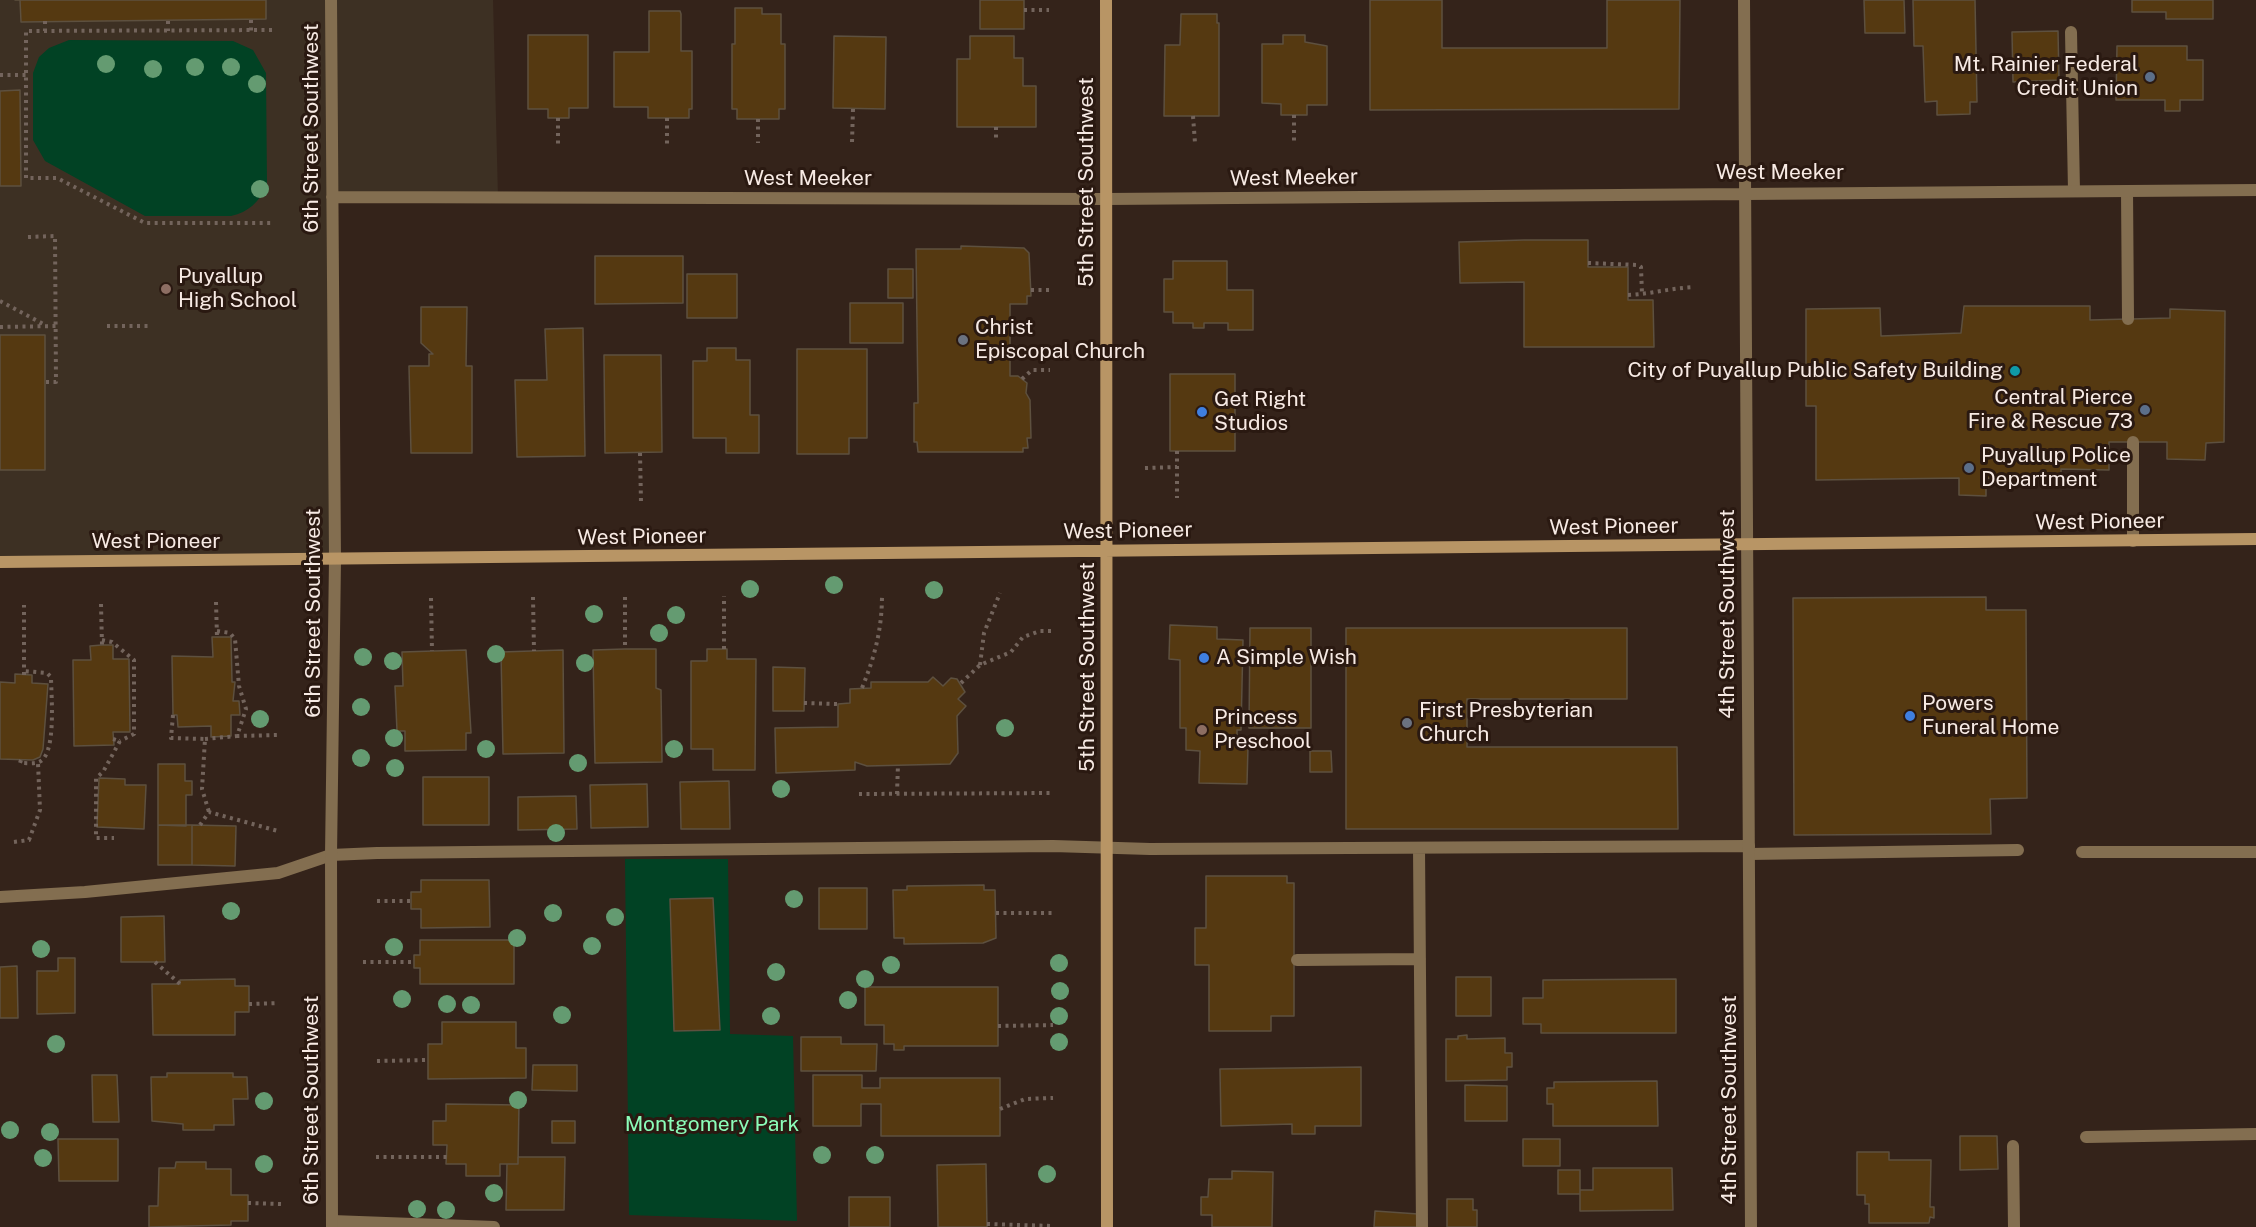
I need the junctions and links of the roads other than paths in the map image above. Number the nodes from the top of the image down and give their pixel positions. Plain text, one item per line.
1 (331, 0) edge
2 (1106, 0) edge
3 (1744, 0) edge
4 (2071, 32) dead end
5 (2256, 190) edge
6 (2074, 191) junction
7 (2127, 191) junction
8 (1745, 193) junction
9 (332, 197) junction
10 (1107, 199) junction
11 (2128, 319) dead end
12 (2133, 442) dead end
13 (2256, 539) edge
14 (2133, 541) junction
15 (1747, 545) junction
16 (1108, 551) junction
17 (335, 560) junction
18 (0, 562) edge
19 (1108, 846) junction
20 (1419, 848) junction
21 (1749, 850) junction
22 (2018, 850) dead end
23 (2082, 852) dead end
24 (2256, 852) edge
25 (331, 855) junction
26 (0, 897) edge
27 (1420, 959) junction
28 (1297, 960) dead end
29 (2256, 1134) edge
30 (2086, 1137) dead end
31 (2013, 1146) dead end
32 (332, 1224) edge
33 (494, 1227) edge
34 (1107, 1227) edge
35 (1422, 1227) edge
36 (1751, 1227) edge
37 (2014, 1227) edge

1 - 9 street, 6th Street Southwest
2 - 10 main road, 5th Street Southwest
3 - 8 street, 4th Street Southwest
4 - 6 street
5 - 7 street, West Meeker
6 - 7 street, West Meeker
6 - 8 street, West Meeker
7 - 11 street
8 - 10 street, West Meeker
8 - 15 street, 4th Street Southwest
9 - 10 street, West Meeker
9 - 17 street, 6th Street Southwest
10 - 16 main road, 5th Street Southwest
12 - 14 street
13 - 14 main road, West Pioneer
14 - 15 main road, West Pioneer
15 - 16 main road, West Pioneer
15 - 21 street, 4th Street Southwest
16 - 17 main road, West Pioneer
16 - 19 main road, 5th Street Southwest
17 - 18 main road, West Pioneer
17 - 25 street, 6th Street Southwest
19 - 20 street
19 - 25 street
19 - 34 main road, 5th Street Southwest
20 - 21 street
20 - 27 street
21 - 22 street
21 - 36 street, 4th Street Southwest
23 - 24 street
25 - 26 street
25 - 32 street, 6th Street Southwest
27 - 28 street
27 - 35 street
29 - 30 street
31 - 37 street
32 - 33 street

